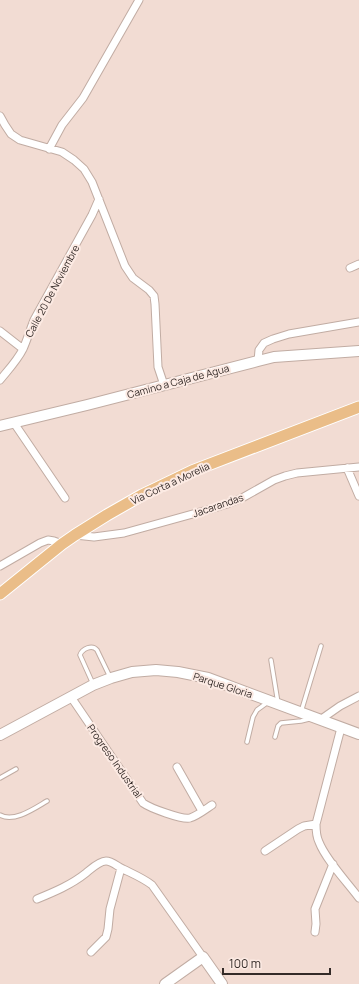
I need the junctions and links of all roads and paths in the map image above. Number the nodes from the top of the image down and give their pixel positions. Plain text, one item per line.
1 (139, 0) edge
2 (0, 116) edge
3 (49, 149) junction
4 (99, 199) junction
5 (359, 264) edge
6 (350, 268) dead end
7 (359, 322) edge
8 (0, 331) edge
9 (23, 349) junction
10 (359, 351) edge
11 (258, 361) junction
12 (0, 380) edge
13 (164, 385) junction
14 (359, 407) edge
15 (14, 423) junction
16 (1, 425) edge
17 (359, 467) edge
18 (347, 468) junction
19 (359, 496) edge
20 (65, 498) dead end
21 (75, 535) junction
22 (62, 544) junction
23 (0, 566) edge
24 (0, 594) edge
25 (321, 646) dead end
26 (271, 660) dead end
27 (111, 678) junction
28 (94, 685) junction
29 (359, 696) edge
30 (70, 697) junction
31 (274, 703) junction
32 (301, 713) junction
33 (316, 719) junction
34 (341, 728) junction
35 (359, 734) edge
36 (0, 735) edge
37 (275, 737) dead end
38 (247, 742) dead end
39 (177, 767) dead end
40 (16, 769) dead end
41 (0, 778) edge
42 (47, 801) dead end
43 (212, 805) dead end
44 (202, 811) junction
45 (0, 815) edge
46 (316, 824) junction
47 (266, 851) dead end
48 (333, 864) junction
49 (121, 868) junction
50 (359, 898) edge
51 (37, 899) dead end
52 (315, 932) dead end
53 (91, 952) dead end
54 (203, 957) junction
55 (165, 984) edge
56 (222, 984) edge

1 - 3 street
2 - 3 street
3 - 4 street
4 - 9 street, Calle 20 De Noviembre
4 - 13 street
5 - 6 street
7 - 11 street
8 - 9 street
9 - 12 street, Calle 20 De Noviembre
10 - 11 main road, Camino a Caja de Agua
11 - 13 main road, Camino a Caja de Agua
13 - 15 main road, Camino a Caja de Agua
14 - 21 main road, Via Corta a Morelia
15 - 16 main road, Camino a Caja de Agua
15 - 20 street
17 - 18 street, Jacarandas
18 - 19 street
18 - 21 street, Jacarandas
21 - 22 main road, Via Corta a Morelia
22 - 23 street
22 - 24 main road, Via Corta a Morelia
25 - 32 lane
26 - 31 lane
27 - 28 main road, Parque Gloria
27 - 28 lane
27 - 31 main road, Parque Gloria
28 - 30 main road, Parque Gloria
29 - 33 street
30 - 36 main road, Parque Gloria
30 - 44 street, Progreso Industrial
31 - 32 main road, Parque Gloria
31 - 38 lane
32 - 33 main road, Parque Gloria
33 - 34 main road, Parque Gloria
33 - 37 lane
34 - 35 main road, Parque Gloria
34 - 46 street
39 - 44 street
40 - 41 lane
42 - 45 lane
43 - 44 street, Progreso Industrial
46 - 47 street
46 - 48 street
48 - 50 street
48 - 52 street
49 - 51 street
49 - 53 street
49 - 54 street
54 - 55 main road
54 - 56 main road

